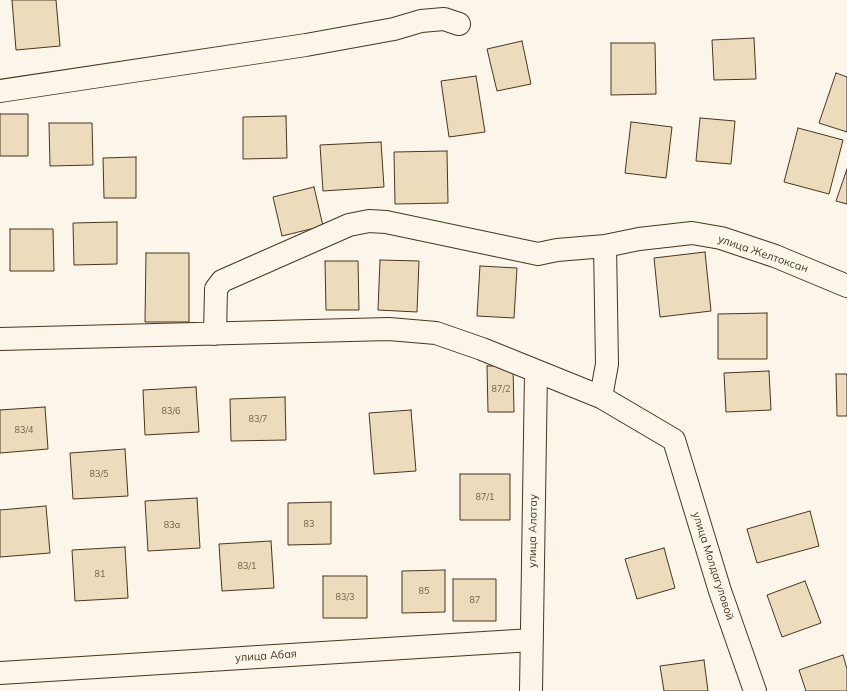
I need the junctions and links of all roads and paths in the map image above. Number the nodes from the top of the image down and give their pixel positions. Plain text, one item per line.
1 (459, 24) dead end
2 (0, 91) edge
3 (605, 246) junction
4 (847, 286) edge
5 (216, 334) junction
6 (0, 339) edge
7 (536, 372) junction
8 (601, 397) junction
9 (532, 640) junction
10 (0, 673) edge
11 (531, 691) edge
12 (755, 691) edge

1 - 2 street
3 - 4 street, улица Желтоксан
3 - 5 street, улица Желтоксан
3 - 8 street
5 - 6 street
5 - 7 street
7 - 8 street
7 - 9 street, улица Алатау
8 - 12 street, улица Молдагуловой
9 - 10 street, улица Абая
9 - 11 street, улица Алатау

